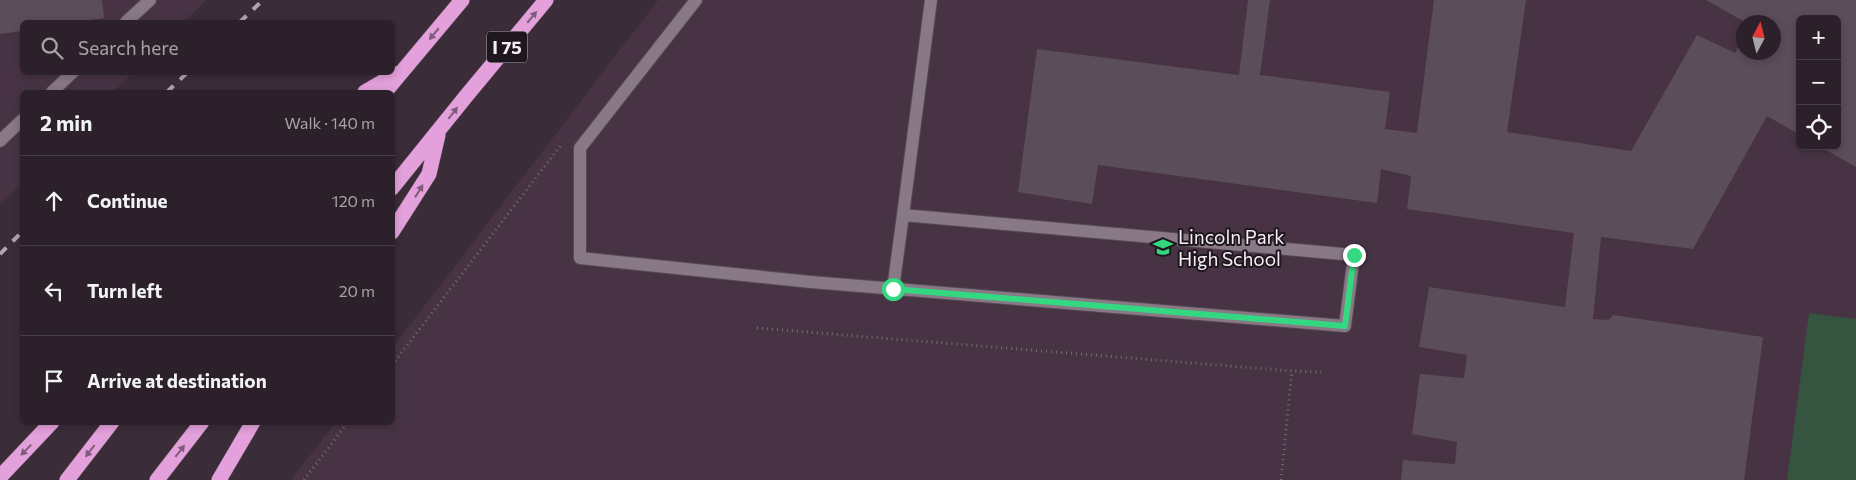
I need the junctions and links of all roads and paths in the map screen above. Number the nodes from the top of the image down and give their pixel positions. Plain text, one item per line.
1 (150, 0) edge
2 (462, 0) edge
3 (546, 0) edge
4 (696, 0) edge
5 (931, 0) edge
6 (128, 20) edge
7 (406, 68) junction
8 (395, 74) edge
9 (70, 75) edge
10 (394, 75) edge
11 (54, 90) edge
12 (368, 90) edge
13 (387, 90) edge
14 (20, 122) edge
15 (439, 131) junction
16 (565, 140) dead end
17 (0, 141) edge
18 (395, 184) edge
19 (903, 215) junction
20 (395, 227) edge
21 (893, 289) junction
22 (757, 328) dead end
23 (395, 361) edge
24 (1292, 371) junction
25 (1322, 372) dead end
26 (49, 425) edge
27 (110, 425) edge
28 (200, 425) edge
29 (251, 425) edge
30 (346, 425) edge
31 (0, 477) edge
32 (67, 480) edge
33 (157, 480) edge
34 (219, 480) edge
35 (304, 480) edge
36 (1282, 480) edge

1 - 6 lane
2 -> 7 highway
15 -> 3 highway, I 75
4 - 21 lane
5 - 19 lane
7 - 8 highway
7 - 13 highway
9 - 11 lane
10 - 12 highway
14 - 17 lane
15 - 18 highway, I 75
20 -> 15 highway
16 - 23 path
19 - 21 lane
19 - 21 lane
22 - 24 path
24 - 25 path
24 - 36 path
26 -> 31 highway
27 -> 32 highway
33 -> 28 highway
29 - 34 highway
30 - 35 path

